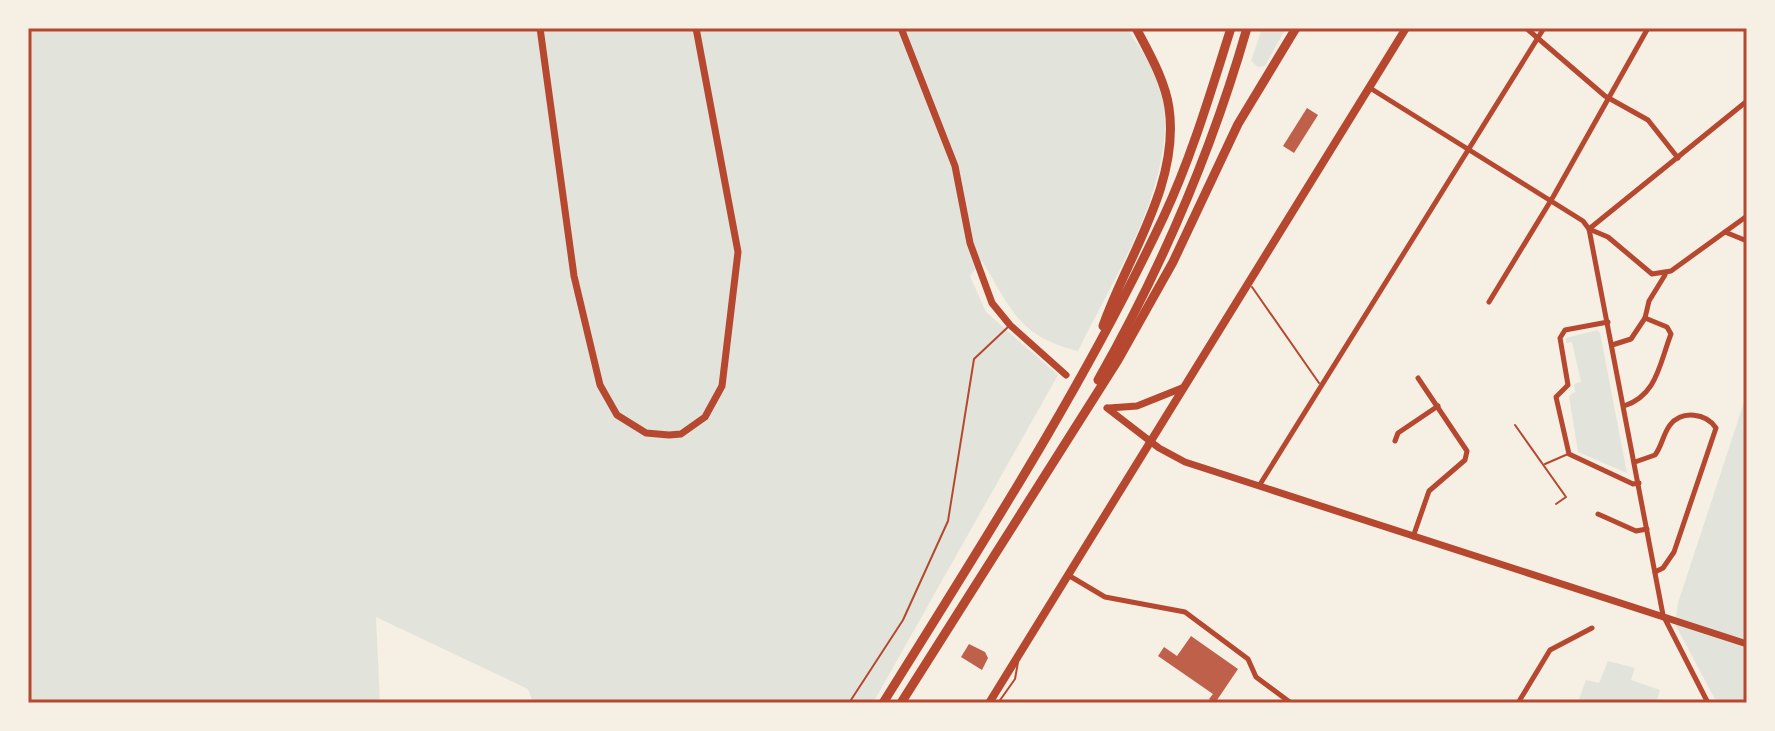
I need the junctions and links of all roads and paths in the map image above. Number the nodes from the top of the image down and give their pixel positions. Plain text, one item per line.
1 (540, 28) edge
2 (696, 28) edge
3 (901, 28) edge
4 (1136, 28) edge
5 (1231, 28) edge
6 (1247, 28) edge
7 (1296, 28) edge
8 (1406, 28) edge
9 (1526, 28) edge
10 (1544, 28) edge
11 (1648, 28) edge
12 (1538, 38) junction
13 (1369, 88) junction
14 (1609, 99) junction
15 (1747, 101) edge
16 (1468, 150) junction
17 (1678, 158) junction
18 (1551, 200) junction
19 (1747, 216) edge
20 (1589, 229) junction
21 (1725, 232) junction
22 (1747, 241) edge
23 (1666, 273) junction
24 (1249, 282) junction
25 (1489, 302) dead end
26 (1645, 318) junction
27 (1608, 322) junction
28 (1010, 325) junction
29 (1612, 345) junction
30 (1089, 364) junction
31 (1066, 375) dead end
32 (1418, 378) dead end
33 (1321, 387) junction
34 (1182, 388) junction
35 (1438, 406) junction
36 (1624, 406) junction
37 (1515, 425) dead end
38 (1065, 438) junction
39 (1150, 441) junction
40 (1395, 441) dead end
41 (1569, 454) junction
42 (1635, 462) junction
43 (1543, 465) junction
44 (1639, 483) junction
45 (1259, 487) junction
46 (1556, 504) dead end
47 (1598, 514) dead end
48 (1647, 529) junction
49 (1413, 537) junction
50 (1655, 572) junction
51 (1067, 575) junction
52 (1663, 615) junction
53 (1592, 628) dead end
54 (1747, 644) edge
55 (1019, 651) junction
56 (849, 703) edge
57 (883, 703) edge
58 (901, 703) edge
59 (989, 703) edge
60 (998, 703) edge
61 (1291, 703) edge
62 (1518, 703) edge
63 (1708, 703) edge

1 - 2 main road
3 - 28 main road
4 - 30 highway
5 - 30 highway
6 - 38 highway
7 - 38 highway
8 - 13 main road
9 - 12 street
10 - 12 street
11 - 14 street
12 - 14 street
12 - 16 street
13 - 16 street
13 - 24 main road
14 - 17 street
14 - 18 street
15 - 17 street
16 - 18 street
16 - 33 street
17 - 20 street
18 - 20 street
18 - 25 street
19 - 21 street
20 - 23 street
20 - 27 street
21 - 22 street
21 - 23 street
23 - 26 street
24 - 33 lane
24 - 34 main road
26 - 29 street
26 - 36 street
27 - 29 street
27 - 41 street
28 - 31 main road
28 - 56 lane
29 - 36 street
30 - 57 highway
32 - 35 street
33 - 45 street
34 - 39 main road
34 - 39 main road
35 - 40 street
35 - 49 street
36 - 42 street
37 - 43 lane
38 - 58 highway
39 - 45 main road
39 - 51 main road
41 - 43 lane
41 - 44 street
42 - 44 street
42 - 50 street
43 - 46 lane
44 - 48 street
45 - 49 main road
47 - 48 street
48 - 50 street
49 - 52 main road
50 - 52 street
51 - 55 main road
51 - 61 street
52 - 54 main road
52 - 63 street
53 - 62 street
55 - 59 main road
55 - 60 lane

